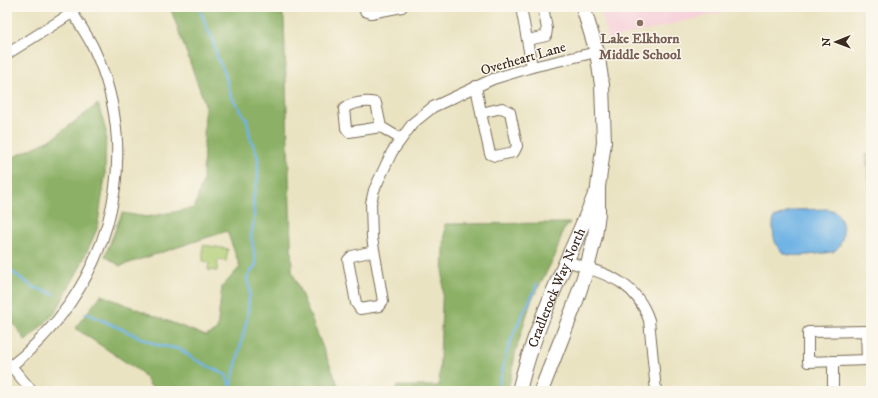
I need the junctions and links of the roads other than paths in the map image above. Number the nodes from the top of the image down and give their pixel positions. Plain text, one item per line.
1 (363, 7) edge
2 (402, 7) edge
3 (521, 7) edge
4 (542, 7) edge
5 (584, 7) edge
6 (70, 10) edge
7 (528, 40) junction
8 (597, 52) junction
9 (7, 54) edge
10 (532, 66) junction
11 (476, 86) junction
12 (481, 113) junction
13 (382, 127) dead end
14 (401, 138) junction
15 (598, 187) junction
16 (374, 251) junction
17 (567, 261) junction
18 (587, 268) junction
19 (833, 361) junction
20 (9, 367) edge
21 (32, 391) edge
22 (519, 391) edge
23 (541, 391) edge
24 (656, 391) edge
25 (833, 391) edge

1 - 2 street
3 - 7 street
4 - 7 street
5 - 8 street, Cradlerock Way North
6 - 9 street
6 - 20 street
7 - 10 street
8 - 10 street, Overheart Lane
8 - 15 street, Cradlerock Way North
10 - 11 street, Overheart Lane
11 - 12 street
11 - 14 street, Overheart Lane
12 - 12 street
13 - 14 street
14 - 16 street, Overheart Lane
15 - 17 street, Cradlerock Way North
15 - 18 street, Cradlerock Way North
16 - 16 street, Overheart Lane
17 - 18 street
17 - 22 street, Cradlerock Way North
18 - 23 street, Cradlerock Way North
18 - 24 street
19 - 19 street
19 - 25 street
20 - 21 street

